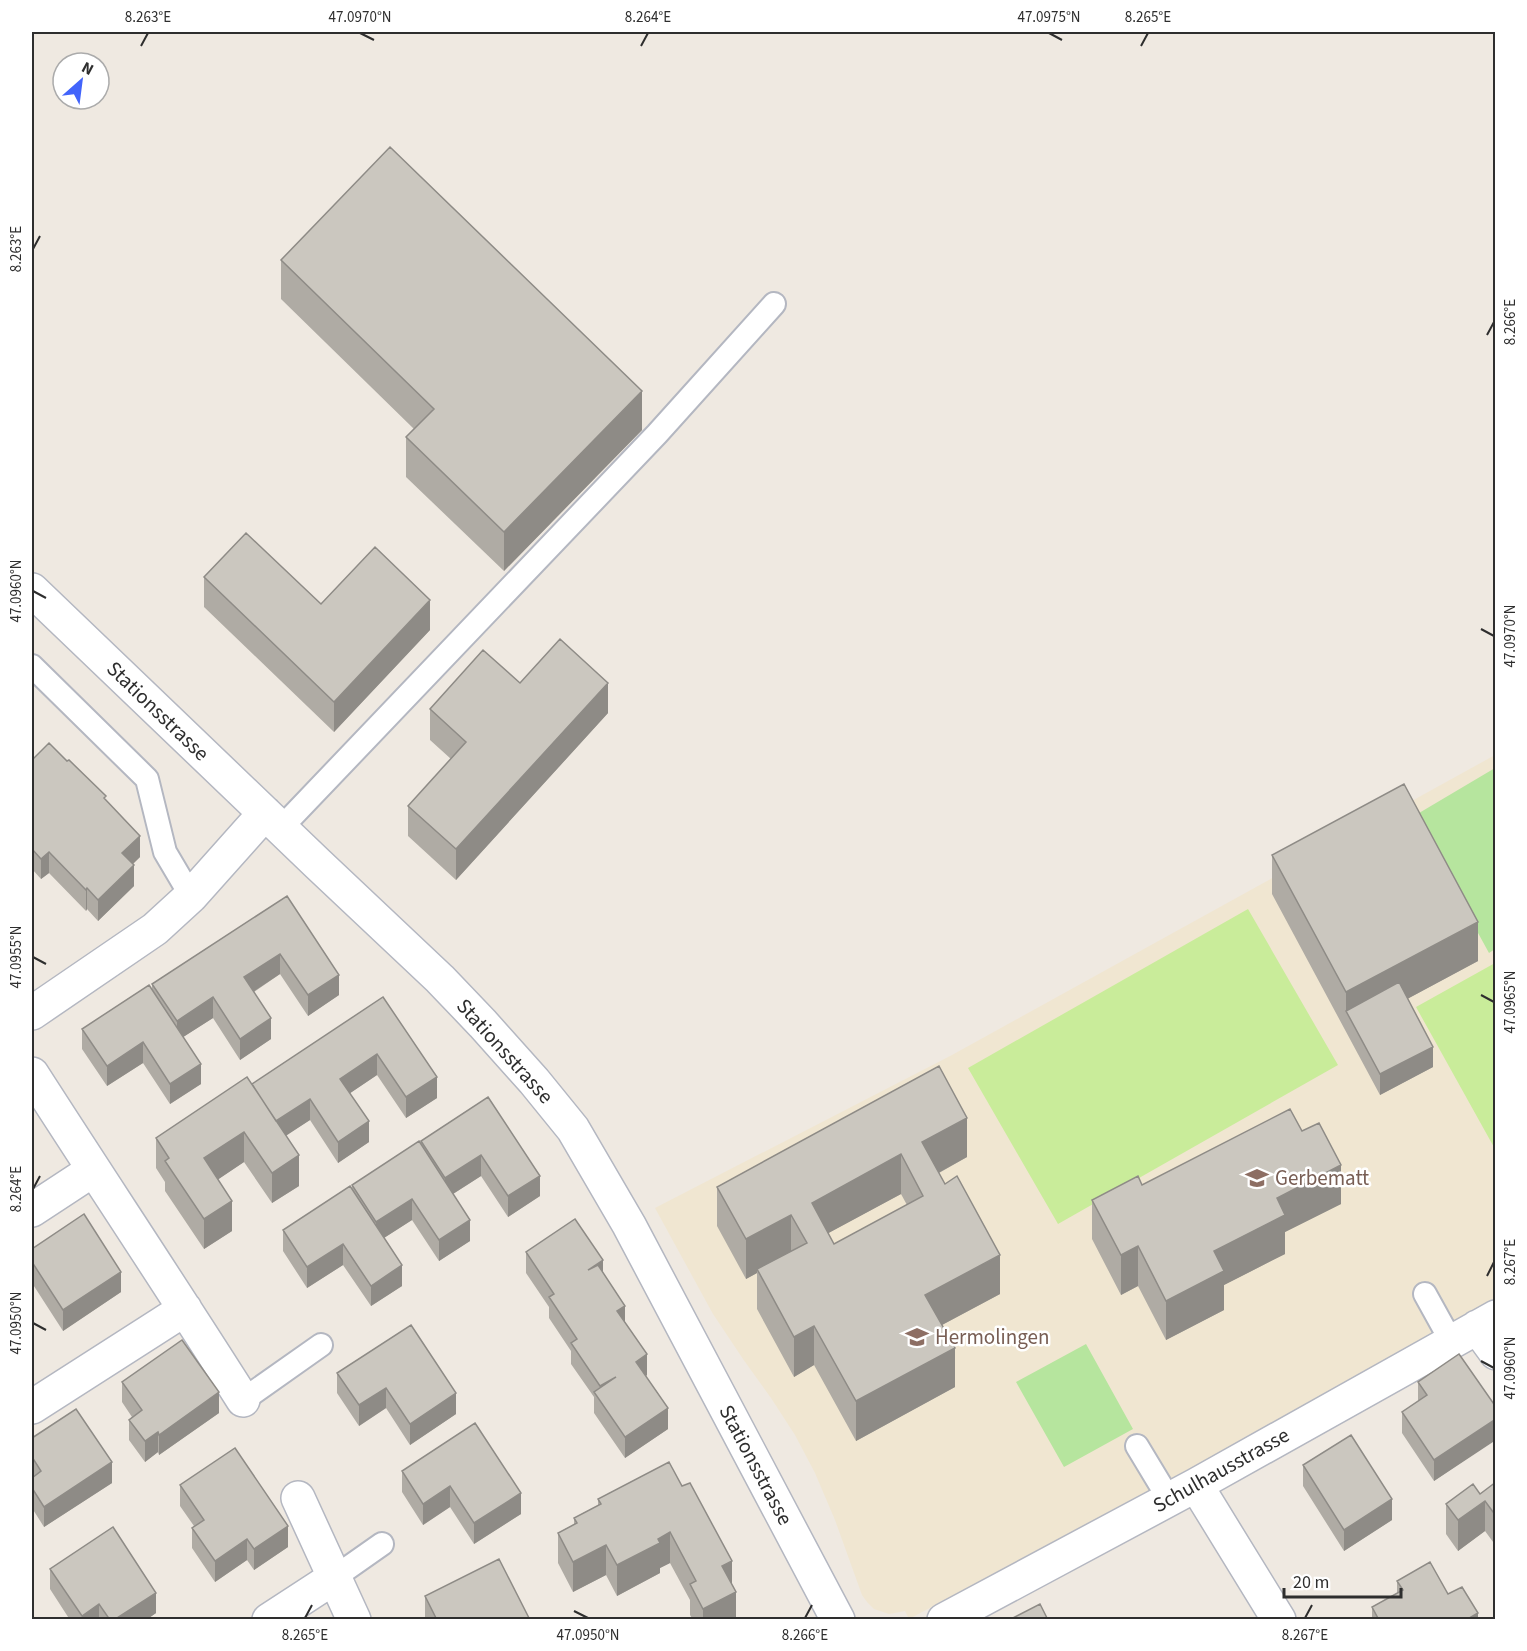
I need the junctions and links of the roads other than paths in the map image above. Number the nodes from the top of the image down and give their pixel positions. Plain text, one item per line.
1 (774, 304) dead end
2 (32, 590) edge
3 (32, 666) edge
4 (273, 821) junction
5 (190, 896) junction
6 (32, 1013) edge
7 (32, 1074) edge
8 (93, 1170) junction
9 (32, 1210) edge
10 (1425, 1294) dead end
11 (185, 1309) junction
12 (1474, 1328) edge
13 (321, 1345) dead end
14 (1496, 1353) edge
15 (243, 1400) joint
16 (32, 1407) edge
17 (1137, 1446) dead end
18 (1182, 1492) junction
19 (298, 1498) dead end
20 (382, 1544) dead end
21 (335, 1577) junction
22 (270, 1620) edge
23 (354, 1620) edge
24 (838, 1620) edge
25 (944, 1620) edge
26 (1279, 1620) edge

1 - 4 lane
2 - 4 street, Stationsstrasse
3 - 5 lane
4 - 5 street
4 - 24 street, Stationsstrasse
5 - 6 street
7 - 8 street
8 - 9 street
8 - 11 street
10 - 12 lane
11 - 15 street
11 - 16 street
12 - 14 street
12 - 18 street, Schulhausstrasse
13 - 15 lane
17 - 18 lane
18 - 25 street, Schulhausstrasse
18 - 26 street
19 - 21 street
20 - 21 lane
21 - 22 street
21 - 23 street

